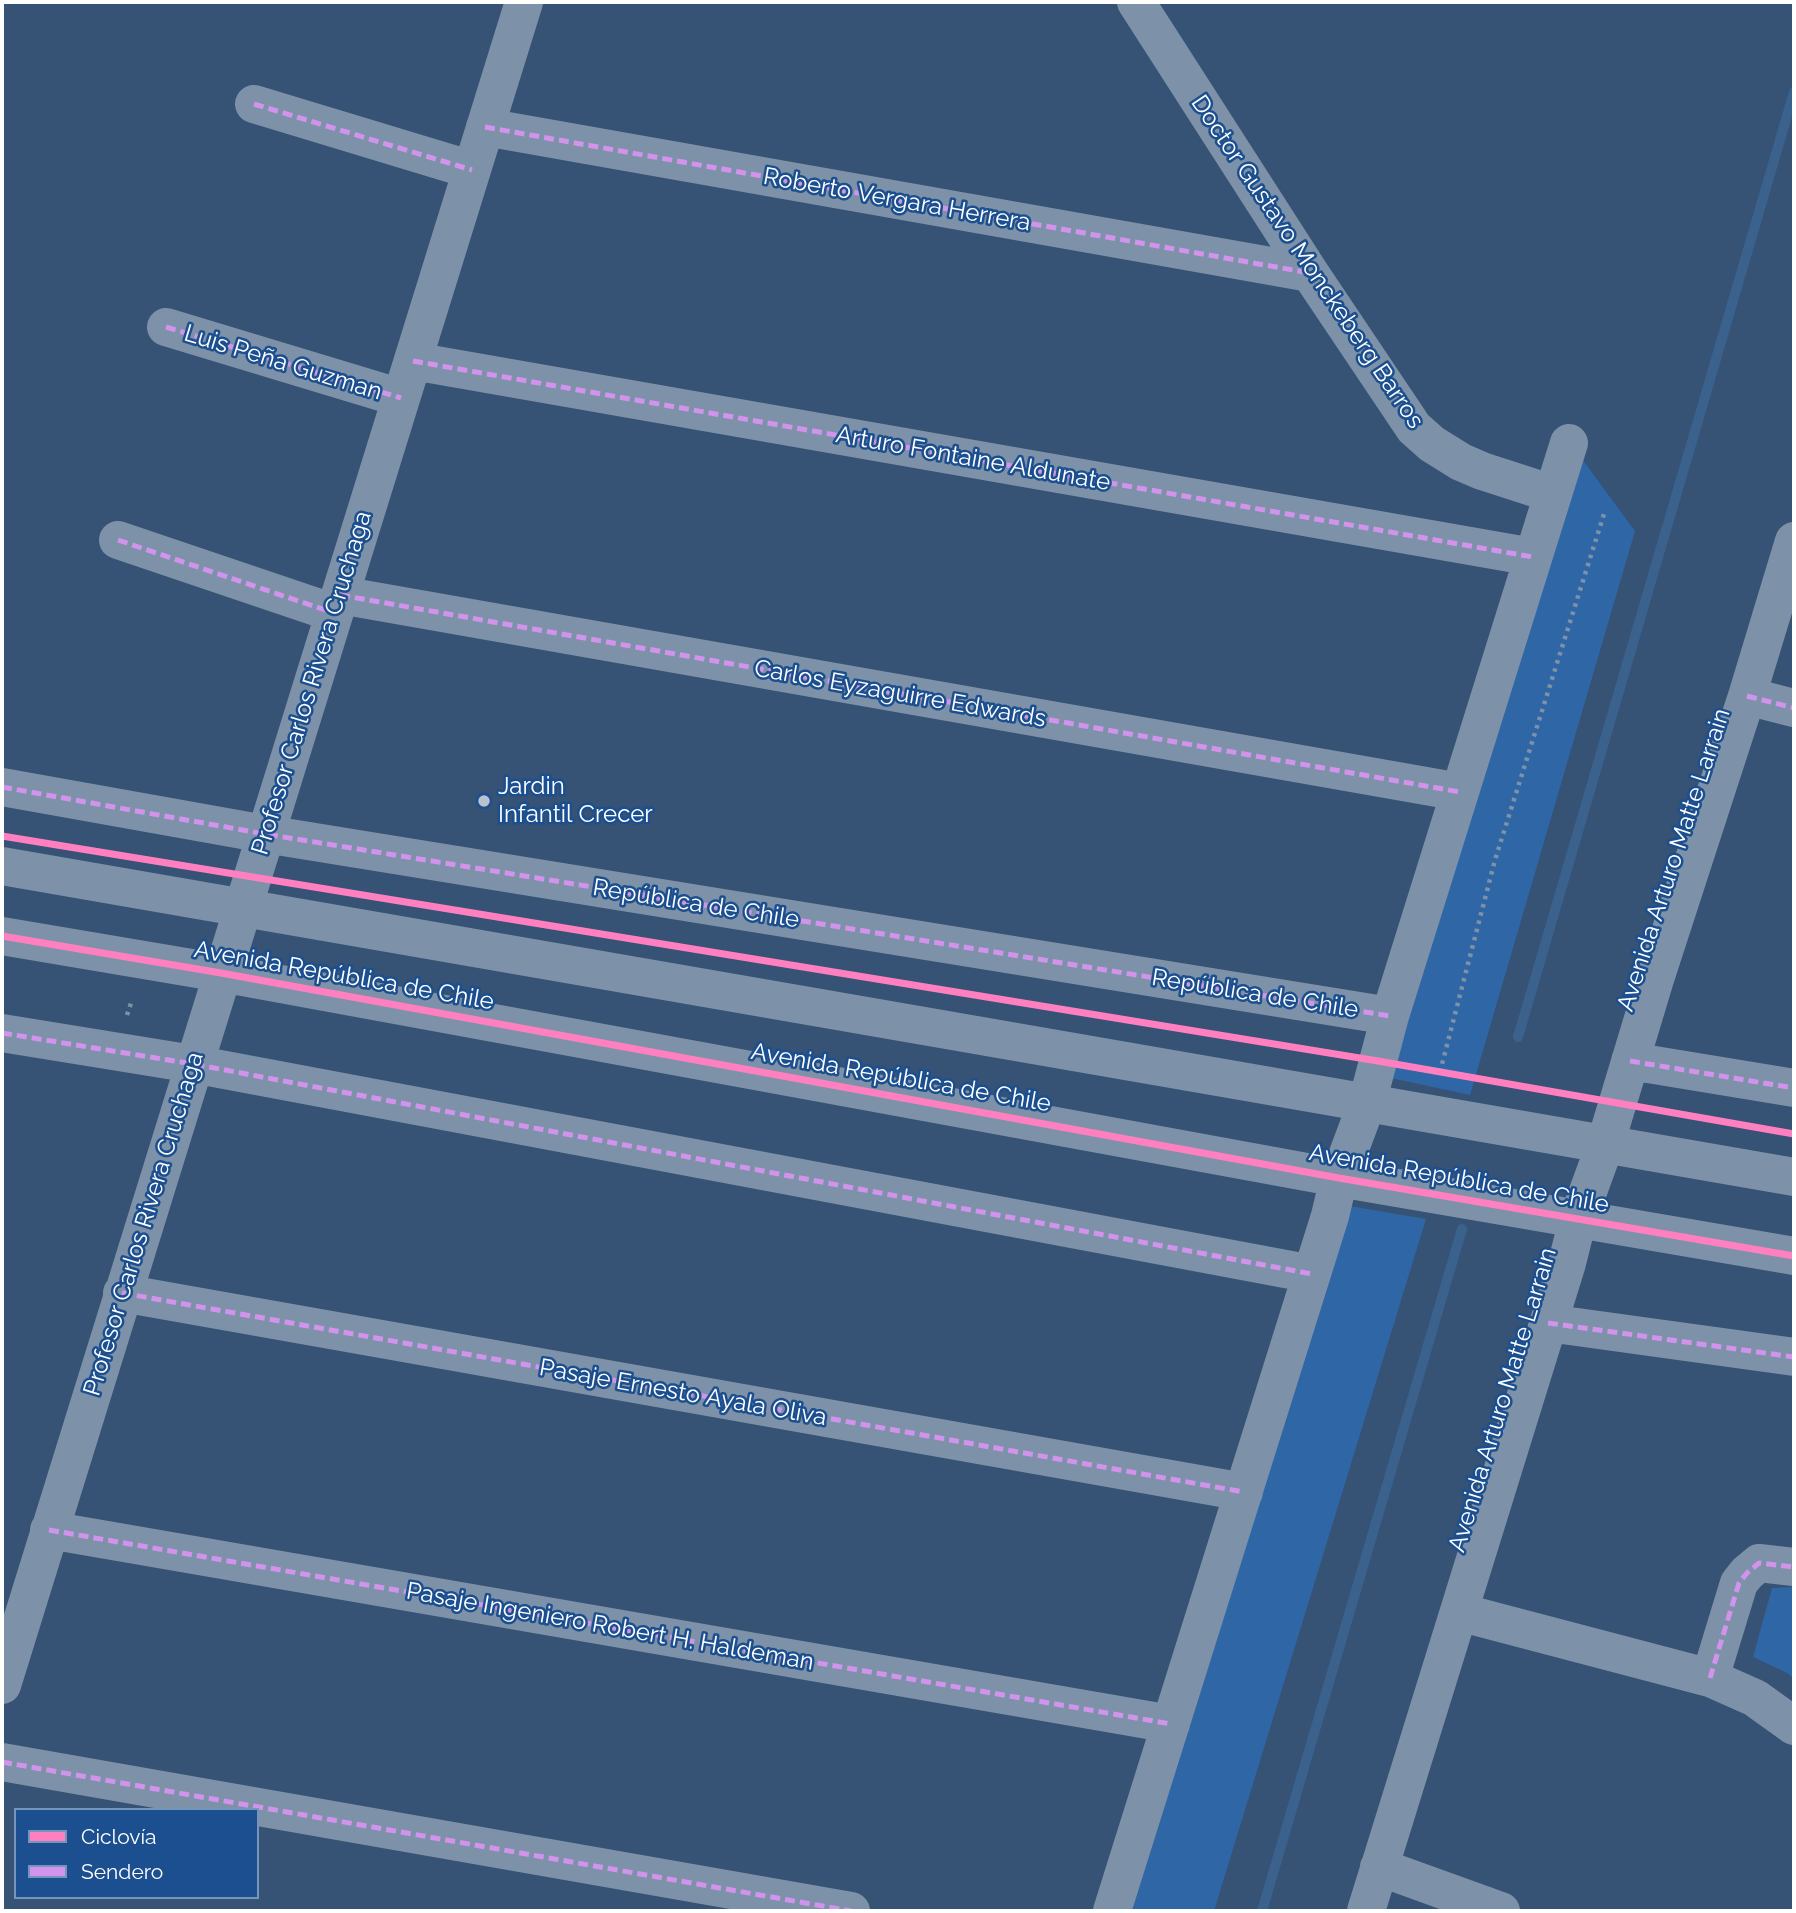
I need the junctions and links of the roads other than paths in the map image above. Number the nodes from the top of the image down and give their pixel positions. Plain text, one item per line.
1 (524, 2) edge
2 (1136, 2) edge
3 (254, 104) dead end
4 (485, 127) junction
5 (472, 170) junction
6 (1310, 273) junction
7 (166, 327) dead end
8 (413, 361) junction
9 (401, 398) junction
10 (1569, 443) dead end
11 (1553, 494) junction
12 (118, 540) dead end
13 (1794, 541) edge
14 (1533, 557) junction
15 (337, 604) junction
16 (1747, 696) junction
17 (1794, 708) edge
18 (2, 787) edge
19 (1460, 792) junction
20 (265, 834) junction
21 (2, 866) edge
22 (241, 908) junction
23 (2, 936) edge
24 (221, 973) junction
25 (1390, 1016) junction
26 (2, 1034) edge
27 (1630, 1061) junction
28 (193, 1064) junction
29 (1794, 1088) edge
30 (1367, 1103) junction
31 (1605, 1145) junction
32 (1794, 1177) edge
33 (1339, 1178) junction
34 (1577, 1219) junction
35 (1794, 1256) edge
36 (1312, 1275) junction
37 (122, 1293) junction
38 (1548, 1323) junction
39 (1794, 1357) edge
40 (1244, 1492) junction
41 (49, 1530) junction
42 (1794, 1567) edge
43 (1459, 1612) junction
44 (1710, 1678) junction
45 (2, 1685) edge
46 (1171, 1724) junction
47 (1794, 1726) edge
48 (2, 1762) edge
49 (1380, 1867) junction
50 (851, 1911) edge
51 (1112, 1911) edge
52 (1366, 1911) edge
53 (1501, 1911) edge

1 - 4 street, Profesor Carlos Rivera Cruchaga
2 - 6 street, Doctor Gustavo Monckeberg Barros
3 - 5 street
4 - 5 street, Profesor Carlos Rivera Cruchaga
4 - 6 street, Roberto Vergara Herrera
5 - 8 street, Profesor Carlos Rivera Cruchaga
6 - 11 street, Doctor Gustavo Monckeberg Barros
7 - 9 street, Luis Peña Guzman
8 - 9 street, Profesor Carlos Rivera Cruchaga
8 - 14 street, Arturo Fontaine Aldunate
9 - 15 street, Profesor Carlos Rivera Cruchaga
10 - 11 street
11 - 14 street
12 - 15 street, Carlos Eyzaguirre Edwards
13 - 16 street, Avenida Arturo Matte Larrain
14 - 19 street
15 - 19 street, Carlos Eyzaguirre Edwards
15 - 20 street, Profesor Carlos Rivera Cruchaga
16 - 17 street
16 - 27 street, Avenida Arturo Matte Larrain
18 - 20 street, República de Chile
19 - 25 street
20 - 22 street, Profesor Carlos Rivera Cruchaga
20 - 25 street, República de Chile
21 - 22 street, Avenida República de Chile
22 - 24 street, Profesor Carlos Rivera Cruchaga
22 - 30 street, Avenida República de Chile
23 - 24 street, Avenida República de Chile
24 - 28 street, Profesor Carlos Rivera Cruchaga
24 - 33 street, Avenida República de Chile
25 - 30 street
26 - 28 street
27 - 29 street
27 - 31 street, Avenida Arturo Matte Larrain
28 - 36 street
28 - 37 street, Profesor Carlos Rivera Cruchaga
30 - 31 street, Avenida República de Chile
30 - 33 street
31 - 32 street, Avenida República de Chile
31 - 34 street, Avenida Arturo Matte Larrain
33 - 34 street, Avenida República de Chile
33 - 36 street
34 - 35 street, Avenida República de Chile
34 - 38 street, Avenida Arturo Matte Larrain
36 - 40 street
37 - 40 street, Pasaje Ernesto Ayala Oliva
37 - 41 street, Profesor Carlos Rivera Cruchaga
38 - 39 street
38 - 43 street, Avenida Arturo Matte Larrain
40 - 46 street
41 - 45 street, Profesor Carlos Rivera Cruchaga
41 - 46 street, Pasaje Ingeniero Robert H. Haldeman
42 - 44 street
43 - 44 street
43 - 49 street, Avenida Arturo Matte Larrain
44 - 47 street
46 - 51 street
48 - 50 street
49 - 52 street, Avenida Arturo Matte Larrain
49 - 53 street

